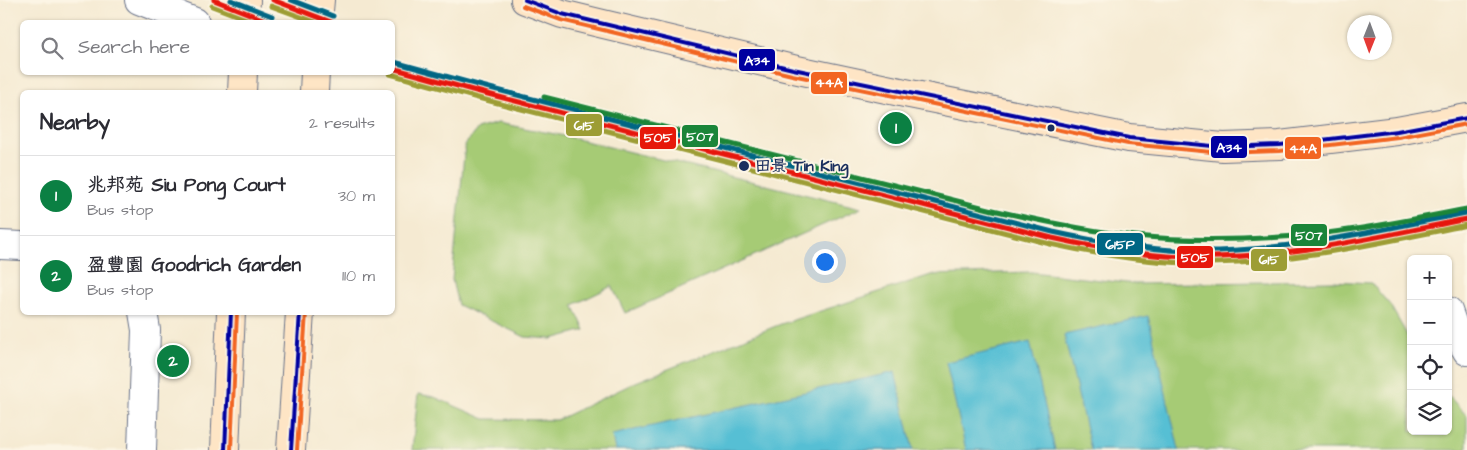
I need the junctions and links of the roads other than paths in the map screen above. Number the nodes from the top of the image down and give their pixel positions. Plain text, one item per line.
1 (139, 0) edge
2 (246, 0) edge
3 (320, 0) edge
4 (524, 0) edge
5 (190, 20) edge
6 (245, 20) edge
7 (318, 20) edge
8 (243, 75) edge
9 (315, 75) edge
10 (242, 90) edge
11 (314, 90) edge
12 (1467, 118) edge
13 (0, 245) edge
14 (20, 246) edge
15 (144, 315) edge
16 (231, 315) edge
17 (300, 315) edge
18 (1452, 322) edge
19 (1467, 351) edge
20 (142, 450) edge
21 (225, 450) edge
22 (291, 450) edge

1 - 5 street
2 - 6 street
3 - 7 street
4 - 12 street
8 - 10 street
9 - 11 street
13 - 14 street
15 - 20 street
16 - 21 street
17 - 22 street
18 - 19 street

